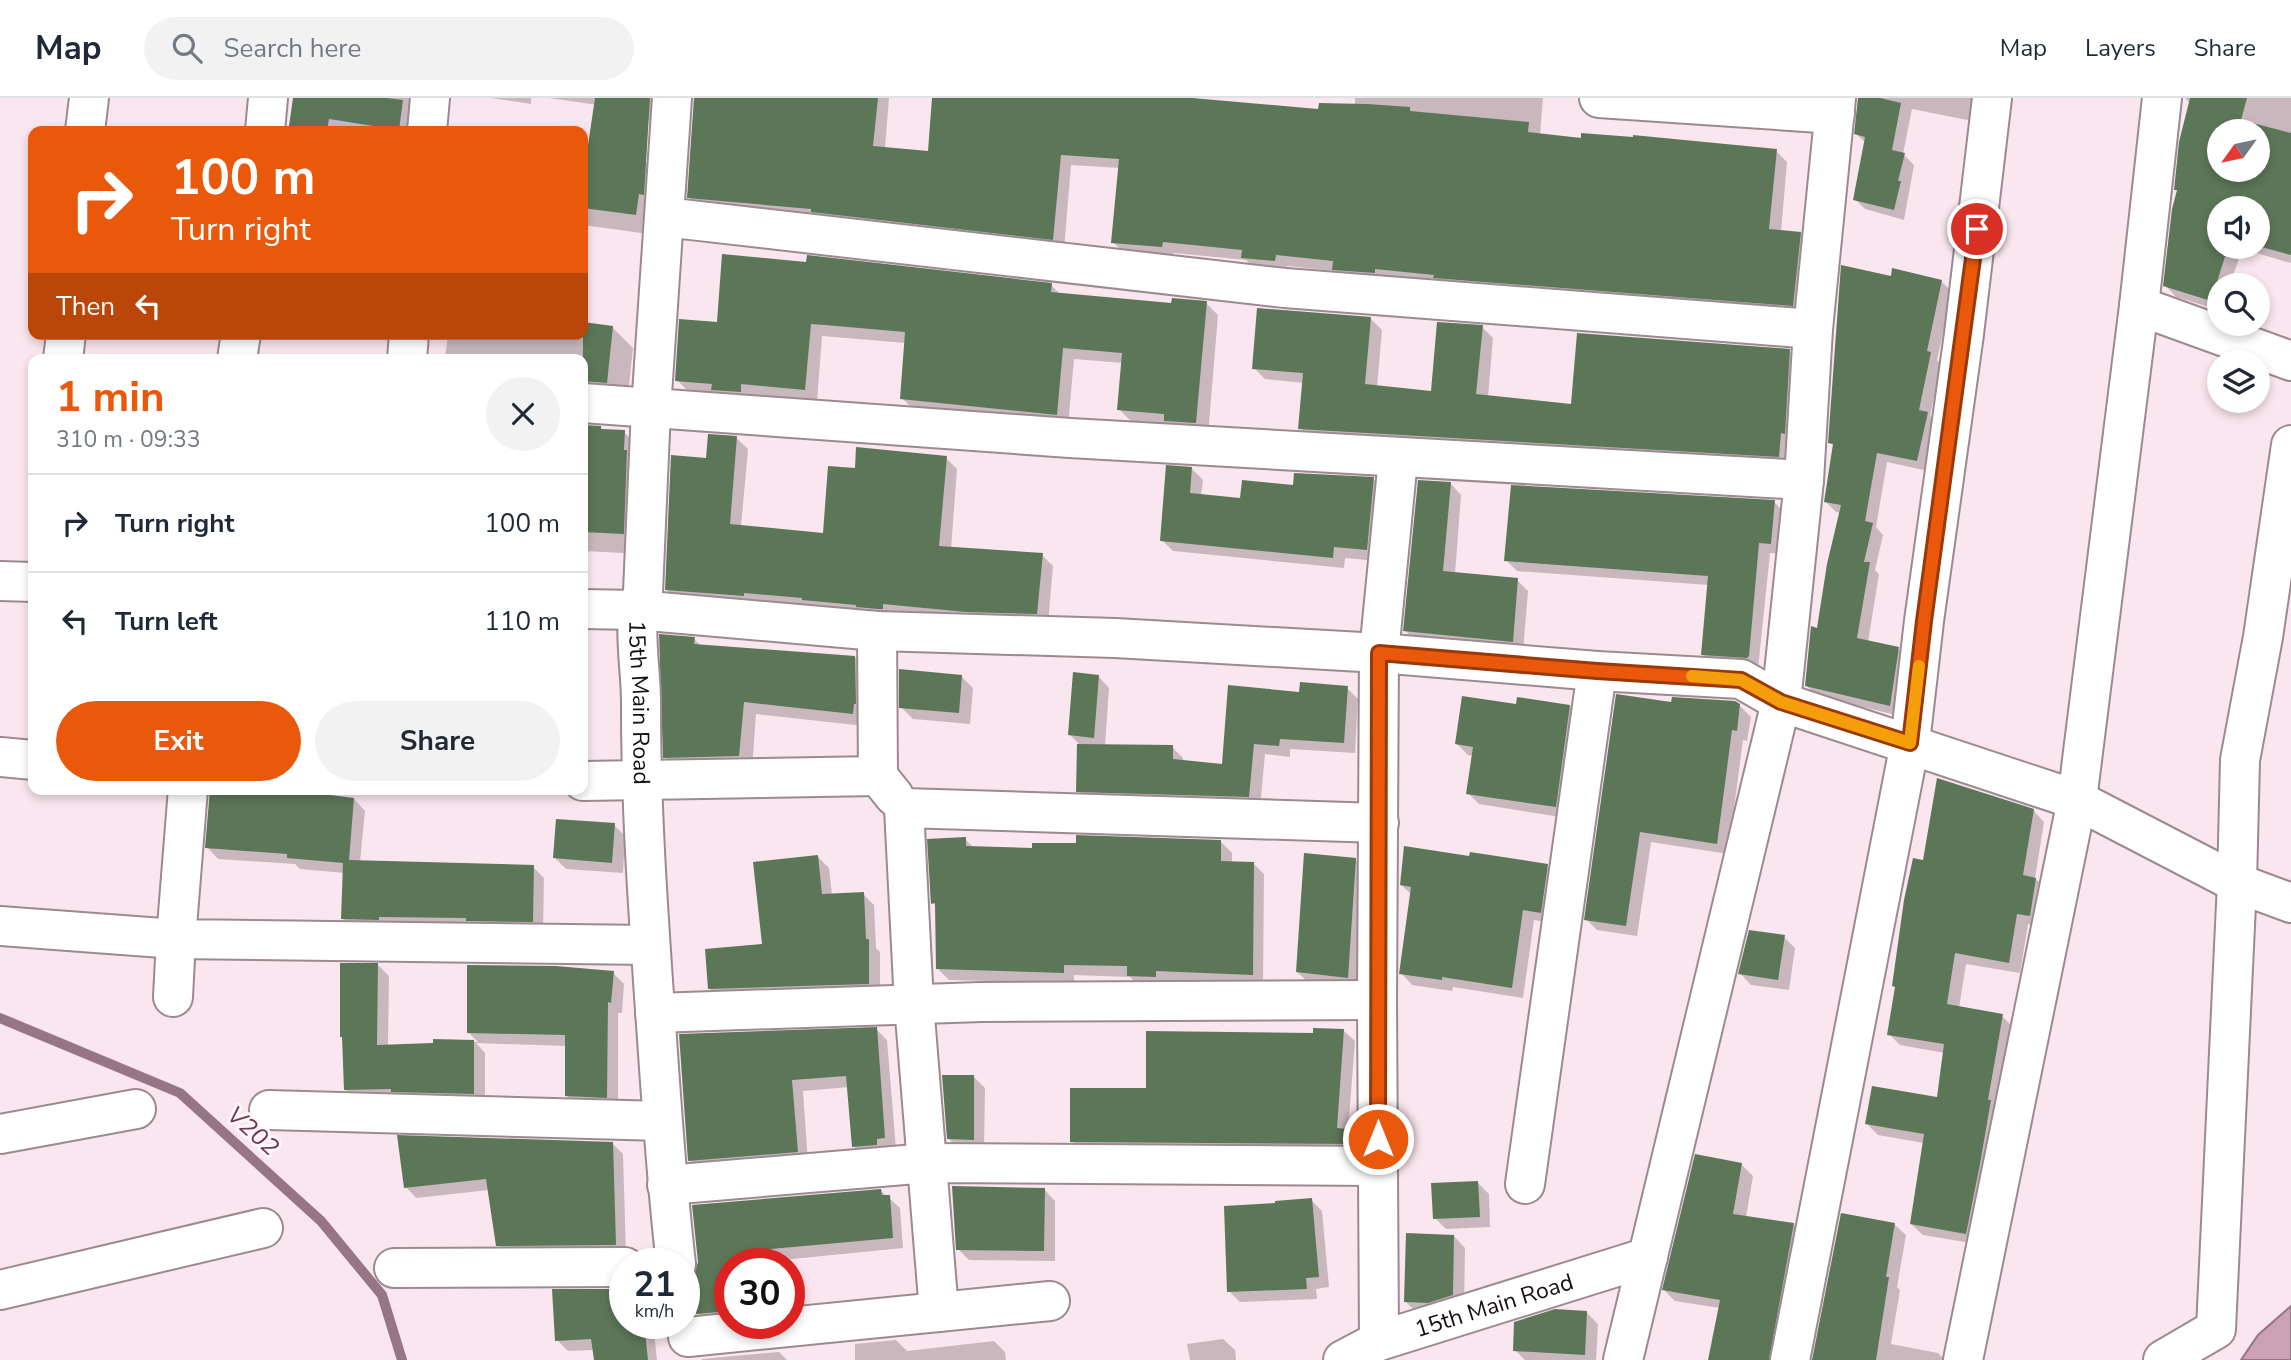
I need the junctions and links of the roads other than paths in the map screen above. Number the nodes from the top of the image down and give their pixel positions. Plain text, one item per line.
1 (89, 98) edge
2 (268, 98) edge
3 (430, 98) edge
4 (672, 98) edge
5 (1599, 98) edge
6 (1992, 98) edge
7 (2162, 98) edge
8 (1835, 106) edge
9 (86, 126) edge
10 (265, 126) edge
11 (427, 126) edge
12 (664, 217) junction
13 (2139, 306) junction
14 (1813, 329) junction
15 (2291, 361) edge
16 (588, 403) edge
17 (651, 409) junction
18 (2291, 445) edge
19 (1398, 459) junction
20 (1804, 480) junction
21 (0, 581) edge
22 (28, 582) edge
23 (588, 609) edge
24 (637, 610) junction
25 (877, 631) junction
26 (1379, 653) junction
27 (1597, 671) junction
28 (1781, 702) junction
29 (1910, 743) junction
30 (0, 758) edge
31 (28, 760) edge
32 (878, 776) junction
33 (588, 781) edge
34 (641, 782) junction
35 (188, 795) edge
36 (2077, 800) junction
37 (904, 808) junction
38 (1379, 823) junction
39 (2237, 883) junction
40 (2291, 903) edge
41 (0, 926) edge
42 (176, 939) junction
43 (650, 945) junction
44 (173, 997) dead end
45 (1377, 1000) junction
46 (914, 1004) junction
47 (655, 1013) junction
48 (136, 1109) dead end
49 (269, 1110) dead end
50 (662, 1121) junction
51 (0, 1134) edge
52 (928, 1163) junction
53 (1378, 1166) junction
54 (1525, 1184) dead end
55 (667, 1185) junction
56 (263, 1228) dead end
57 (674, 1248) edge
58 (1648, 1257) junction
59 (609, 1266) edge
60 (394, 1268) dead end
61 (0, 1290) edge
62 (1050, 1301) dead end
63 (939, 1312) junction
64 (700, 1336) edge
65 (1379, 1341) junction
66 (1421, 1344) edge
67 (1343, 1360) edge
68 (1623, 1360) edge
69 (1790, 1360) edge
70 (1964, 1360) edge
71 (2163, 1360) edge

1 - 9 street
2 - 10 street
3 - 11 street
4 - 12 street, 15th Main Road
5 - 8 street
6 - 29 street
7 - 13 street
8 - 14 street
12 - 14 street
12 - 17 street, 15th Main Road
13 - 15 street
13 - 36 street
14 - 20 street
16 - 17 street
17 - 19 street
17 - 24 street, 15th Main Road
18 - 39 street
19 - 20 street
19 - 26 street
20 - 28 street
21 - 22 street
23 - 24 street
24 - 25 street
24 - 34 street, 15th Main Road
25 - 26 street
25 - 32 street
26 - 27 street
26 - 38 street
27 - 28 street
27 - 54 street
28 - 29 street
28 - 58 street
29 - 36 street
29 - 69 street
30 - 31 street
32 - 34 street
32 - 37 street
33 - 34 street
34 - 43 street, 15th Main Road
35 - 42 street
36 - 39 street
36 - 70 street
37 - 38 street
37 - 46 street
38 - 45 street
39 - 40 street
39 - 71 street
41 - 42 street
42 - 43 street
42 - 44 street
43 - 47 street, 15th Main Road
45 - 46 street
45 - 53 street
46 - 47 street
46 - 52 street
47 - 50 street, 15th Main Road
48 - 51 street
49 - 50 street
50 - 55 street, 15th Main Road
52 - 53 street
52 - 55 street
52 - 63 street
53 - 65 street
55 - 57 street, 15th Main Road
56 - 61 street
58 - 66 street, 15th Main Road
58 - 68 street
59 - 60 street
62 - 63 street
63 - 64 street
65 - 66 street, 15th Main Road
65 - 67 street, 15th Main Road

